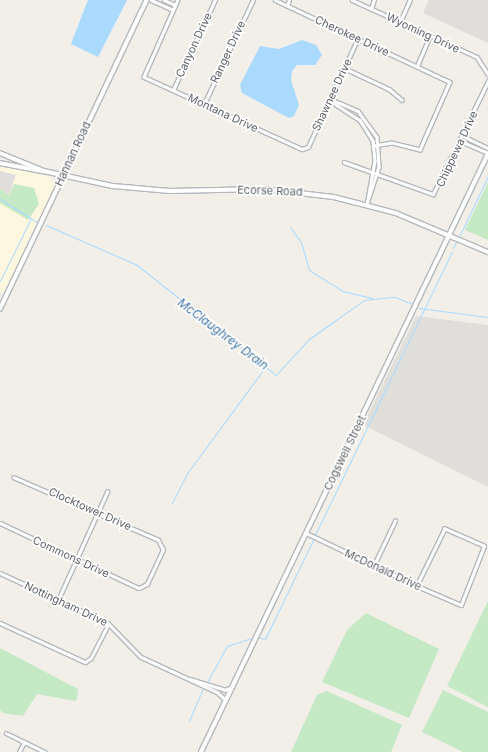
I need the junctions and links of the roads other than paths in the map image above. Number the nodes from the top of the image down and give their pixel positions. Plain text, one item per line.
1 (147, 0) edge
2 (151, 0) edge
3 (164, 0) edge
4 (178, 0) edge
5 (215, 0) edge
6 (253, 0) edge
7 (275, 0) edge
8 (289, 0) edge
9 (352, 0) edge
10 (374, 0) edge
11 (410, 0) edge
12 (175, 5) junction
13 (286, 6) junction
14 (371, 8) junction
15 (173, 10) junction
16 (400, 22) junction
17 (430, 36) junction
18 (358, 38) junction
19 (417, 66) junction
20 (344, 68) junction
21 (488, 74) edge
22 (488, 81) edge
23 (173, 90) junction
24 (329, 100) junction
25 (402, 100) dead end
26 (204, 104) junction
27 (463, 136) junction
28 (460, 141) junction
29 (379, 145) junction
30 (374, 146) junction
31 (488, 148) edge
32 (304, 149) joint
33 (0, 153) edge
34 (488, 154) edge
35 (344, 162) dead end
36 (0, 163) edge
37 (44, 171) junction
38 (372, 174) junction
39 (377, 175) junction
40 (64, 176) junction
41 (367, 205) junction
42 (449, 235) junction
43 (488, 252) edge
44 (0, 309) edge
45 (14, 478) dead end
46 (107, 492) dead end
47 (98, 512) junction
48 (395, 521) dead end
49 (0, 523) edge
50 (306, 533) junction
51 (76, 559) junction
52 (374, 565) junction
53 (0, 573) edge
54 (418, 586) junction
55 (143, 588) joint
56 (58, 600) junction
57 (0, 623) edge
58 (108, 623) junction
59 (187, 678) junction
60 (233, 686) junction
61 (226, 700) junction
62 (6, 733) dead end
63 (24, 742) junction
64 (19, 752) edge
65 (45, 752) edge
66 (200, 752) edge

1 - 40 street, Hannan Road
2 - 15 street
3 - 12 street
4 - 12 street
5 - 23 street, Canyon Drive
6 - 26 street, Ranger Drive
7 - 13 street
8 - 13 street
9 - 14 street, Wyoming Drive
10 - 14 street
11 - 16 street
12 - 15 street
13 - 18 street, Cherokee Drive
14 - 16 street, Wyoming Drive
15 - 23 street, Montana Drive
16 - 17 street, Wyoming Drive
17 - 19 street
17 - 21 street, Wyoming Drive
18 - 19 street, Cherokee Drive
18 - 20 street, Shawnee Drive
19 - 29 street, Cherokee Drive
20 - 24 street, Shawnee Drive
20 - 25 street
22 - 27 street, Chippewa Drive
23 - 26 street, Montana Drive
24 - 29 street
24 - 30 street
24 - 32 street, Shawnee Drive
26 - 32 street, Montana Drive
27 - 28 street, Chippewa Drive
27 - 31 street
28 - 34 street
28 - 39 street, Chippewa Drive
29 - 30 street
29 - 39 street
30 - 38 street
33 - 37 street, Ecorse Road
34 - 42 street, Cogswell Street
35 - 38 street
36 - 37 street, Ecorse Road
37 - 40 street, Ecorse Road
38 - 39 street
38 - 41 street
39 - 41 street
40 - 41 street, Ecorse Road
40 - 44 street, Hannan Road
41 - 42 street, Ecorse Road
42 - 43 street, Ecorse Road
42 - 50 street, Cogswell Street
45 - 47 street, Clocktower Drive
46 - 47 street
47 - 51 street
47 - 55 street, Clocktower Drive
48 - 52 street
49 - 51 street, Commons Drive
50 - 52 street, McDonald Drive
50 - 60 street, Cogswell Street
51 - 55 street, Commons Drive
51 - 56 street
52 - 54 street, McDonald Drive
53 - 56 street, Nottingham Drive
54 - 54 street, McDonald Drive
56 - 58 street, Nottingham Drive
57 - 58 street
58 - 59 street, Nottingham Drive
59 - 60 street, Nottingham Drive
59 - 61 street, Nottingham Drive
60 - 61 street, Cogswell Street
61 - 66 street, Cogswell Street
62 - 63 street
63 - 64 street
63 - 65 street

